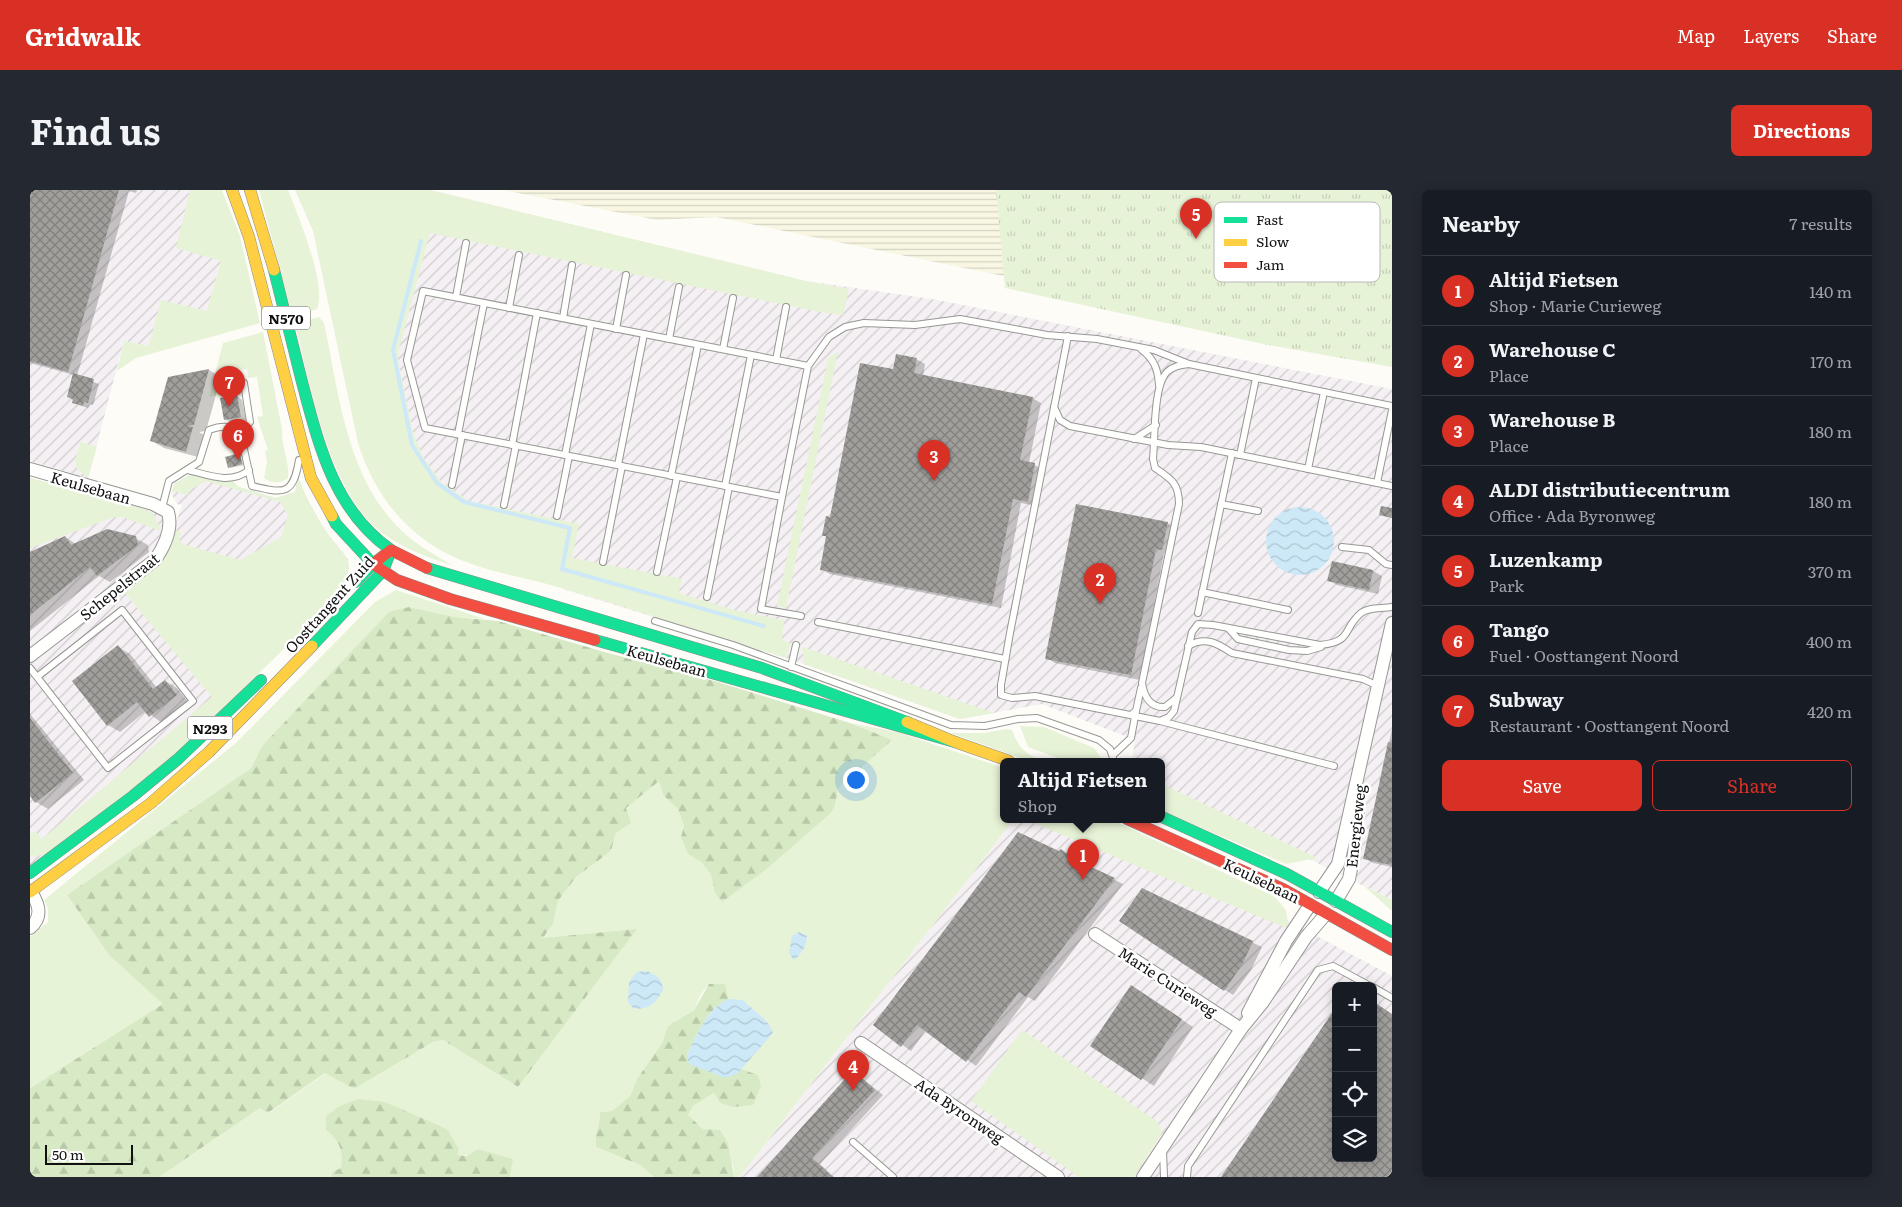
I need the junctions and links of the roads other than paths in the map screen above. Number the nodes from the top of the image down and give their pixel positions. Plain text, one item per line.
1 (232, 190) edge
2 (250, 190) edge
3 (466, 243) dead end
4 (519, 255) dead end
5 (572, 265) dead end
6 (626, 275) dead end
7 (679, 286) dead end
8 (456, 297) junction
9 (733, 298) dead end
10 (484, 303) junction
11 (509, 308) junction
12 (786, 308) dead end
13 (537, 313) junction
14 (563, 318) junction
15 (591, 324) junction
16 (616, 329) junction
17 (644, 334) junction
18 (1068, 336) junction
19 (669, 339) junction
20 (698, 345) junction
21 (1140, 348) junction
22 (723, 349) junction
23 (751, 355) junction
24 (776, 360) junction
25 (1189, 364) junction
26 (808, 366) junction
27 (1256, 378) junction
28 (244, 384) dead end
29 (1159, 386) junction
30 (1324, 392) junction
31 (1054, 406) junction
32 (1392, 406) edge
33 (1392, 410) edge
34 (1156, 424) junction
35 (240, 430) junction
36 (460, 434) junction
37 (1134, 439) junction
38 (1154, 443) junction
39 (514, 445) junction
40 (302, 449) junction
41 (1232, 453) junction
42 (567, 455) junction
43 (1240, 455) junction
44 (620, 466) junction
45 (30, 469) edge
46 (1308, 469) junction
47 (188, 470) junction
48 (249, 470) junction
49 (674, 476) junction
50 (1378, 483) junction
51 (452, 485) dead end
52 (1392, 486) edge
53 (727, 487) junction
54 (782, 498) junction
55 (1221, 504) junction
56 (504, 505) dead end
57 (157, 506) junction
58 (1258, 511) dead end
59 (557, 516) dead end
60 (1342, 546) dead end
61 (391, 550) junction
62 (603, 562) dead end
63 (373, 564) junction
64 (1392, 565) edge
65 (383, 571) junction
66 (657, 572) dead end
67 (349, 589) dead end
68 (1202, 592) junction
69 (707, 597) dead end
70 (1392, 607) edge
71 (1288, 610) dead end
72 (1198, 613) dead end
73 (802, 616) dead end
74 (655, 621) dead end
75 (818, 622) dead end
76 (1392, 623) edge
77 (796, 645) dead end
78 (1188, 646) junction
79 (30, 656) edge
80 (1005, 659) junction
81 (791, 666) junction
82 (30, 668) edge
83 (266, 675) dead end
84 (37, 677) junction
85 (1142, 683) junction
86 (1378, 686) junction
87 (1177, 697) junction
88 (1134, 714) junction
89 (1160, 721) junction
90 (955, 742) junction
91 (1000, 758) edge
92 (1114, 758) edge
93 (1362, 762) junction
94 (1334, 766) dead end
95 (1165, 818) edge
96 (1136, 823) edge
97 (30, 873) edge
98 (30, 891) edge
99 (1319, 892) junction
100 (1336, 901) junction
101 (1310, 905) junction
102 (1326, 914) junction
103 (30, 928) edge
104 (1392, 932) edge
105 (1095, 934) dead end
106 (1392, 950) edge
107 (1363, 982) edge
108 (1377, 990) edge
109 (1392, 998) edge
110 (1241, 1029) junction
111 (861, 1043) dead end
112 (853, 1142) dead end
113 (1163, 1147) junction
114 (893, 1177) edge
115 (1058, 1177) edge
116 (1143, 1177) edge
117 (1164, 1177) edge
118 (1186, 1177) edge

1 - 40 main road, N570
2 - 61 main road, N570
3 - 8 lane
4 - 11 lane
5 - 14 lane
6 - 16 lane
7 - 19 lane
8 - 10 lane
8 - 36 lane
9 - 22 lane
10 - 11 lane
10 - 36 lane
11 - 13 lane
12 - 24 lane
13 - 14 lane
13 - 39 lane
14 - 15 lane
15 - 16 lane
15 - 42 lane
16 - 17 lane
17 - 19 lane
17 - 44 lane
18 - 21 lane
18 - 26 lane
18 - 31 lane
19 - 20 lane
20 - 22 lane
20 - 49 lane
21 - 25 lane
21 - 29 lane
22 - 23 lane
23 - 24 lane
23 - 53 lane
24 - 26 lane
25 - 27 lane
25 - 29 lane
26 - 54 lane
27 - 30 lane
27 - 43 lane
28 - 35 lane
29 - 34 lane
30 - 32 lane
30 - 46 lane
31 - 37 lane
31 - 80 lane
33 - 50 lane
34 - 37 lane
34 - 38 lane
35 - 47 lane
35 - 48 lane
36 - 39 lane
36 - 51 lane
37 - 38 lane
38 - 41 lane
38 - 85 lane
39 - 42 lane
39 - 56 lane
40 - 48 lane
40 - 63 main road, N570
41 - 43 lane
41 - 55 lane
42 - 44 lane
42 - 59 lane
43 - 46 lane
44 - 49 lane
44 - 62 lane
45 - 57 street, Keulsebaan
46 - 50 lane
47 - 48 lane
47 - 57 lane
49 - 53 lane
49 - 66 lane
50 - 52 lane
53 - 54 lane
53 - 69 lane
54 - 73 lane
55 - 58 lane
55 - 68 lane
57 - 79 street, Schepelstraat
60 - 64 lane
61 - 63 main road, Oosttangent Zuid
61 - 65 main road, Oosttangent Zuid / N293
61 - 90 main road, Keulsebaan / N570
63 - 65 main road, N570
63 - 67 main road, Oosttangent Zuid
65 - 90 main road, Keulsebaan / N570
65 - 98 main road, Oosttangent Zuid / N293
68 - 71 lane
68 - 72 lane
70 - 78 lane
74 - 81 lane
75 - 80 lane
76 - 86 street, Energieweg
77 - 81 lane
78 - 86 lane
78 - 87 lane
80 - 88 lane
81 - 92 lane
82 - 84 lane
83 - 97 main road, N293
84 - 84 lane
85 - 87 lane
85 - 88 lane
86 - 93 street, Energieweg
87 - 89 lane
88 - 89 lane
88 - 92 lane
89 - 94 lane
90 - 91 main road, Keulsebaan / N570
93 - 99 street, Energieweg
93 - 100 street, Energieweg
95 - 99 main road, Keulsebaan
96 - 101 main road, Keulsebaan
98 - 103 street
99 - 100 main road, Keulsebaan
99 - 101 main road, Energieweg
100 - 102 main road, Energieweg
100 - 104 main road, Keulsebaan
101 - 102 main road, Keulsebaan
101 - 110 street
102 - 106 main road, Keulsebaan
102 - 110 street
105 - 110 street, Marie Curieweg
107 - 118 lane
108 - 109 lane
110 - 113 street
111 - 115 street, Ada Byronweg
112 - 114 lane
113 - 116 street
113 - 117 lane

